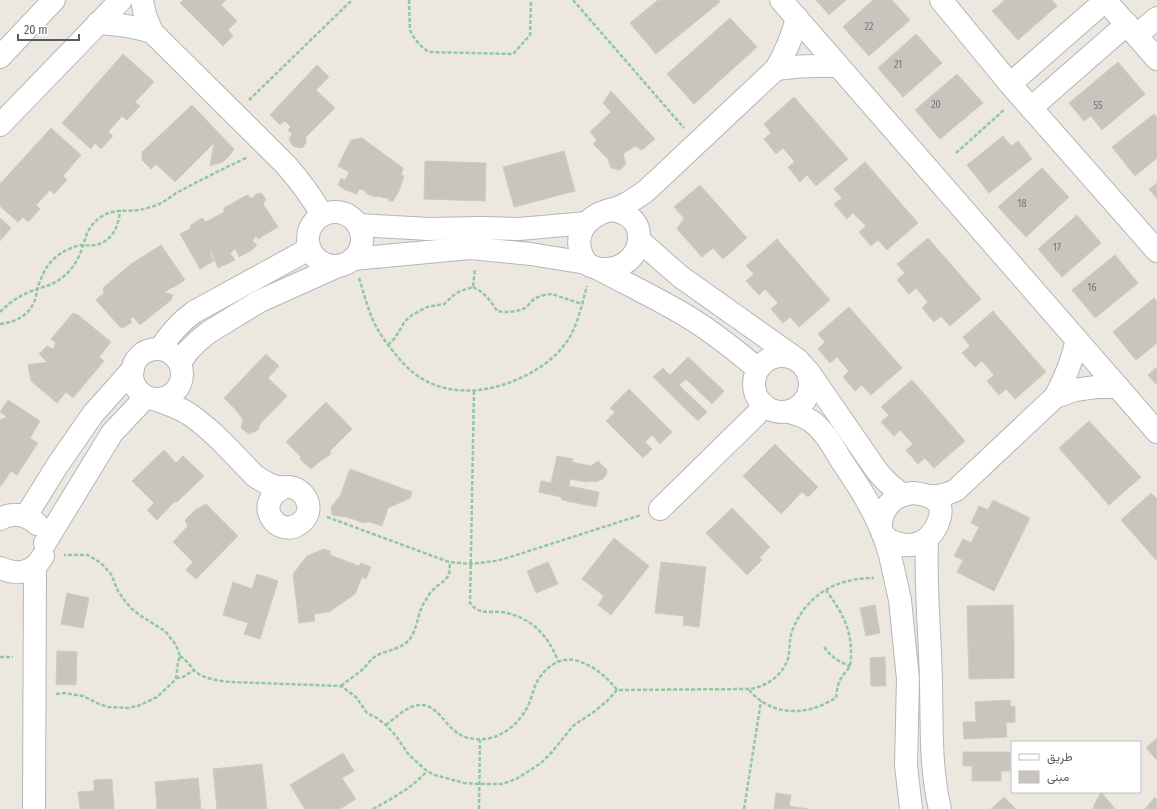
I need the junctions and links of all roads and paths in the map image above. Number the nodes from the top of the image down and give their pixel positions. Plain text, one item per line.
1 (54, 0) edge
2 (121, 0) edge
3 (142, 0) edge
4 (352, 0) edge
5 (409, 0) edge
6 (531, 0) edge
7 (573, 0) edge
8 (781, 0) edge
9 (941, 0) edge
10 (1106, 0) edge
11 (797, 18) junction
12 (1157, 18) edge
13 (98, 23) junction
14 (1132, 30) junction
15 (152, 32) junction
16 (0, 57) edge
17 (1157, 59) edge
18 (838, 66) junction
19 (776, 70) junction
20 (1020, 96) junction
21 (235, 114) junction
22 (0, 125) edge
23 (697, 143) junction
24 (268, 147) junction
25 (956, 153) dead end
26 (646, 191) junction
27 (120, 210) junction
28 (610, 210) junction
29 (322, 215) junction
30 (587, 223) junction
31 (358, 226) junction
32 (638, 233) junction
33 (82, 245) junction
34 (309, 248) junction
35 (478, 249) junction
36 (1157, 251) edge
37 (345, 262) junction
38 (592, 266) junction
39 (473, 287) junction
40 (37, 289) junction
41 (582, 304) junction
42 (0, 312) edge
43 (0, 324) edge
44 (1077, 340) junction
45 (388, 345) junction
46 (160, 349) junction
47 (802, 364) junction
48 (181, 368) junction
49 (133, 369) junction
50 (758, 369) junction
51 (1118, 387) junction
52 (474, 391) junction
53 (1055, 397) junction
54 (150, 398) junction
55 (765, 406) junction
56 (789, 412) junction
57 (208, 428) junction
58 (1157, 432) edge
59 (255, 476) junction
60 (963, 484) junction
61 (283, 488) junction
62 (903, 495) junction
63 (928, 496) junction
64 (660, 508) joint
65 (268, 509) junction
66 (308, 510) junction
67 (26, 516) junction
68 (0, 519) edge
69 (882, 531) junction
70 (932, 533) junction
71 (41, 555) junction
72 (449, 562) junction
73 (471, 564) junction
74 (0, 568) edge
75 (896, 582) junction
76 (826, 590) junction
77 (824, 647) dead end
78 (180, 656) junction
79 (558, 662) junction
80 (850, 666) junction
81 (194, 670) junction
82 (176, 678) junction
83 (341, 686) junction
84 (749, 689) junction
85 (617, 690) junction
86 (34, 700) junction
87 (761, 701) junction
88 (386, 725) junction
89 (480, 740) junction
90 (427, 771) junction
91 (479, 784) junction
92 (34, 809) edge
93 (373, 809) edge
94 (479, 809) edge
95 (744, 809) edge
96 (911, 809) edge
97 (940, 809) edge

1 - 16 street
2 - 13 street
3 - 15 street
4 - 21 path
5 - 6 path
7 - 23 path
8 - 11 street
9 - 20 street
10 - 14 street
10 - 20 street
11 - 18 street
11 - 19 street
12 - 14 street
13 - 15 street
13 - 22 street
14 - 17 street
14 - 20 street
15 - 21 street
18 - 19 street
18 - 44 street
19 - 23 street
20 - 25 path
20 - 36 street
21 - 24 street
23 - 26 street
24 - 27 path
24 - 29 street
26 - 28 street
26 - 32 street
27 - 33 path
27 - 33 path
28 - 30 street
28 - 32 street
29 - 31 street
29 - 34 street
30 - 31 street
30 - 38 street
31 - 37 street
32 - 38 street
32 - 47 street
33 - 40 path
33 - 40 path
34 - 37 street
34 - 46 street
35 - 37 street
35 - 38 street
35 - 39 path
37 - 45 path
37 - 48 street
38 - 41 path
38 - 50 street
39 - 41 path
39 - 45 path
40 - 42 path
40 - 43 path
41 - 52 path
44 - 51 street
44 - 53 street
45 - 52 path
46 - 48 street
46 - 49 street
47 - 50 street
47 - 56 street
47 - 62 street
48 - 54 street
48 - 57 street
49 - 54 street
49 - 67 street
50 - 55 street
51 - 53 street
51 - 58 street
52 - 73 path
53 - 60 street
54 - 57 street
54 - 71 street
55 - 56 street
55 - 64 street
56 - 69 street
57 - 59 street
59 - 61 street
59 - 65 street
60 - 63 street
60 - 70 street
61 - 65 street
61 - 66 street
62 - 63 street
62 - 69 street
63 - 70 street
64 - 73 path
65 - 66 street
66 - 72 path
67 - 68 street
67 - 71 street
69 - 70 street
69 - 75 street
70 - 97 street
71 - 74 street
71 - 78 path
71 - 86 street
72 - 73 path
72 - 83 path
73 - 79 path
75 - 76 path
75 - 96 street
76 - 80 path
76 - 84 path
77 - 80 path
78 - 81 path
78 - 82 path
79 - 85 path
79 - 89 path
80 - 87 path
81 - 82 path
81 - 83 path
82 - 86 path
83 - 88 path
84 - 85 path
84 - 87 path
85 - 91 path
86 - 92 street
87 - 95 path
88 - 89 path
88 - 90 path
89 - 91 path
90 - 91 path
90 - 93 path
91 - 94 path

